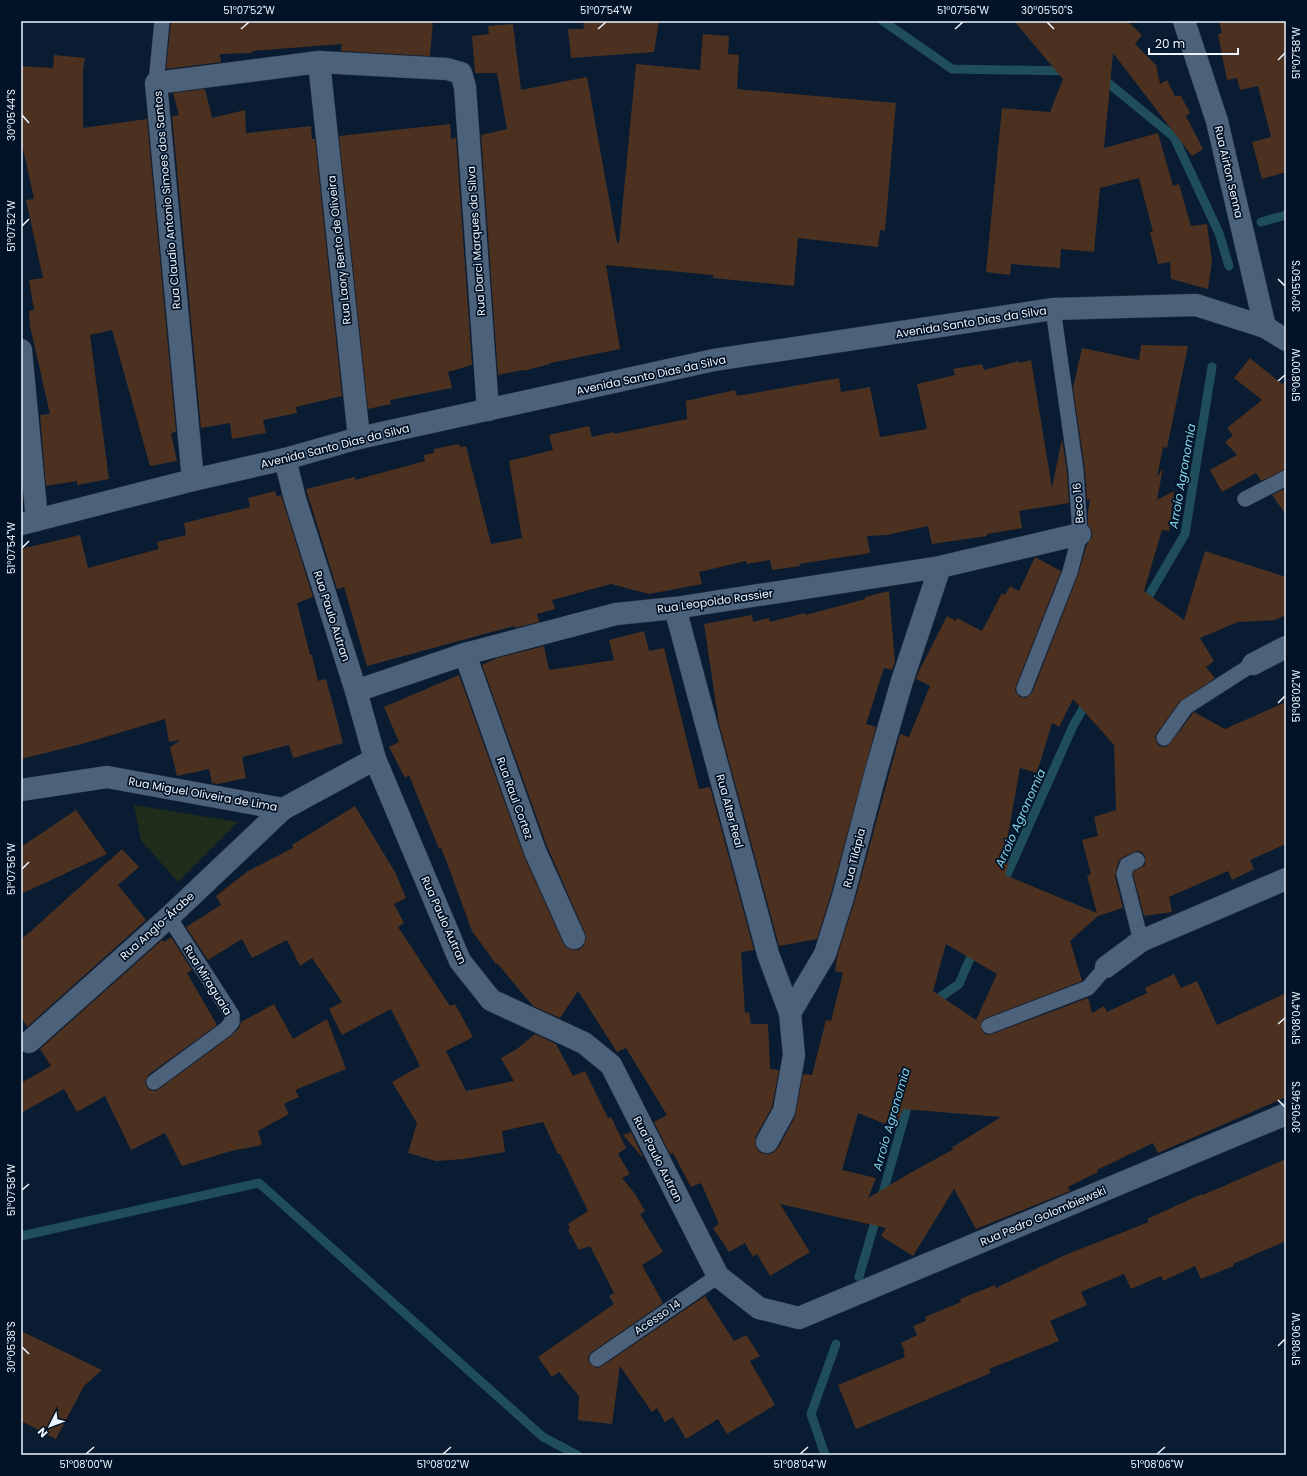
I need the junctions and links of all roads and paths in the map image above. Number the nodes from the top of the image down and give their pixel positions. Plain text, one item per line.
1 (162, 21) edge
2 (1184, 21) edge
3 (318, 62) junction
4 (461, 73) joint
5 (156, 83) junction
6 (1053, 309) junction
7 (1266, 327) junction
8 (1286, 340) edge
9 (21, 350) edge
10 (488, 410) junction
11 (359, 438) junction
12 (285, 458) junction
13 (1286, 478) edge
14 (193, 480) junction
15 (1245, 499) dead end
16 (29, 522) edge
17 (1080, 534) junction
18 (940, 567) junction
19 (675, 608) junction
20 (1286, 647) edge
21 (465, 654) junction
22 (1253, 664) joint
23 (1024, 689) dead end
24 (356, 691) junction
25 (1164, 738) dead end
26 (375, 759) junction
27 (21, 790) edge
28 (282, 809) junction
29 (1137, 860) dead end
30 (1286, 879) edge
31 (169, 917) junction
32 (574, 938) dead end
33 (1141, 941) junction
34 (1106, 967) joint
35 (790, 1012) junction
36 (988, 1026) dead end
37 (29, 1042) dead end
38 (154, 1082) dead end
39 (1286, 1114) edge
40 (767, 1142) dead end
41 (718, 1276) junction
42 (799, 1318) joint
43 (597, 1359) dead end

1 - 5 lane
2 - 7 street, Rua Airton Senna
3 - 4 street, Rua Claudio Antonio Simoes dos Santos
3 - 5 street, Rua Claudio Antonio Simoes dos Santos
3 - 11 street, Rua Laory Bento de Oliveira
4 - 10 street, Rua Darci Marques da Silva
5 - 14 street, Rua Claudio Antonio Simoes dos Santos
6 - 7 street, Avenida Santo Dias da Silva
6 - 10 street, Avenida Santo Dias da Silva
6 - 17 lane, Beco 16
7 - 8 street, Avenida Santo Dias da Silva
9 - 16 street
10 - 11 street, Avenida Santo Dias da Silva
11 - 12 street, Avenida Santo Dias da Silva
12 - 14 street, Avenida Santo Dias da Silva
12 - 24 street, Rua Paulo Autran
13 - 15 lane
14 - 16 street, Avenida Santo Dias da Silva
17 - 18 street, Rua Leopoldo Rassier
17 - 23 lane, Beco 16
18 - 19 street, Rua Leopoldo Rassier
18 - 35 street, Rua Tilápia
19 - 21 street, Rua Leopoldo Rassier
19 - 35 street, Rua Alter Real
20 - 22 street
21 - 24 street, Rua Leopoldo Rassier
21 - 32 street, Rua Raul Cortez
22 - 25 lane
24 - 26 street, Rua Paulo Autran
26 - 28 street, Rua Miguel Oliveira de Lima
26 - 41 street, Rua Paulo Autran
27 - 28 street, Rua Miguel Oliveira de Lima
28 - 31 street, Rua Anglo-Árabe
29 - 33 lane
30 - 33 street
31 - 37 street, Rua Anglo-Árabe
31 - 38 lane, Rua Miraguaia
33 - 34 street
34 - 36 lane
35 - 40 street
39 - 42 street, Rua Pedro Golombiewski
41 - 42 street, Rua Paulo Autran
41 - 43 lane, Acesso 14

